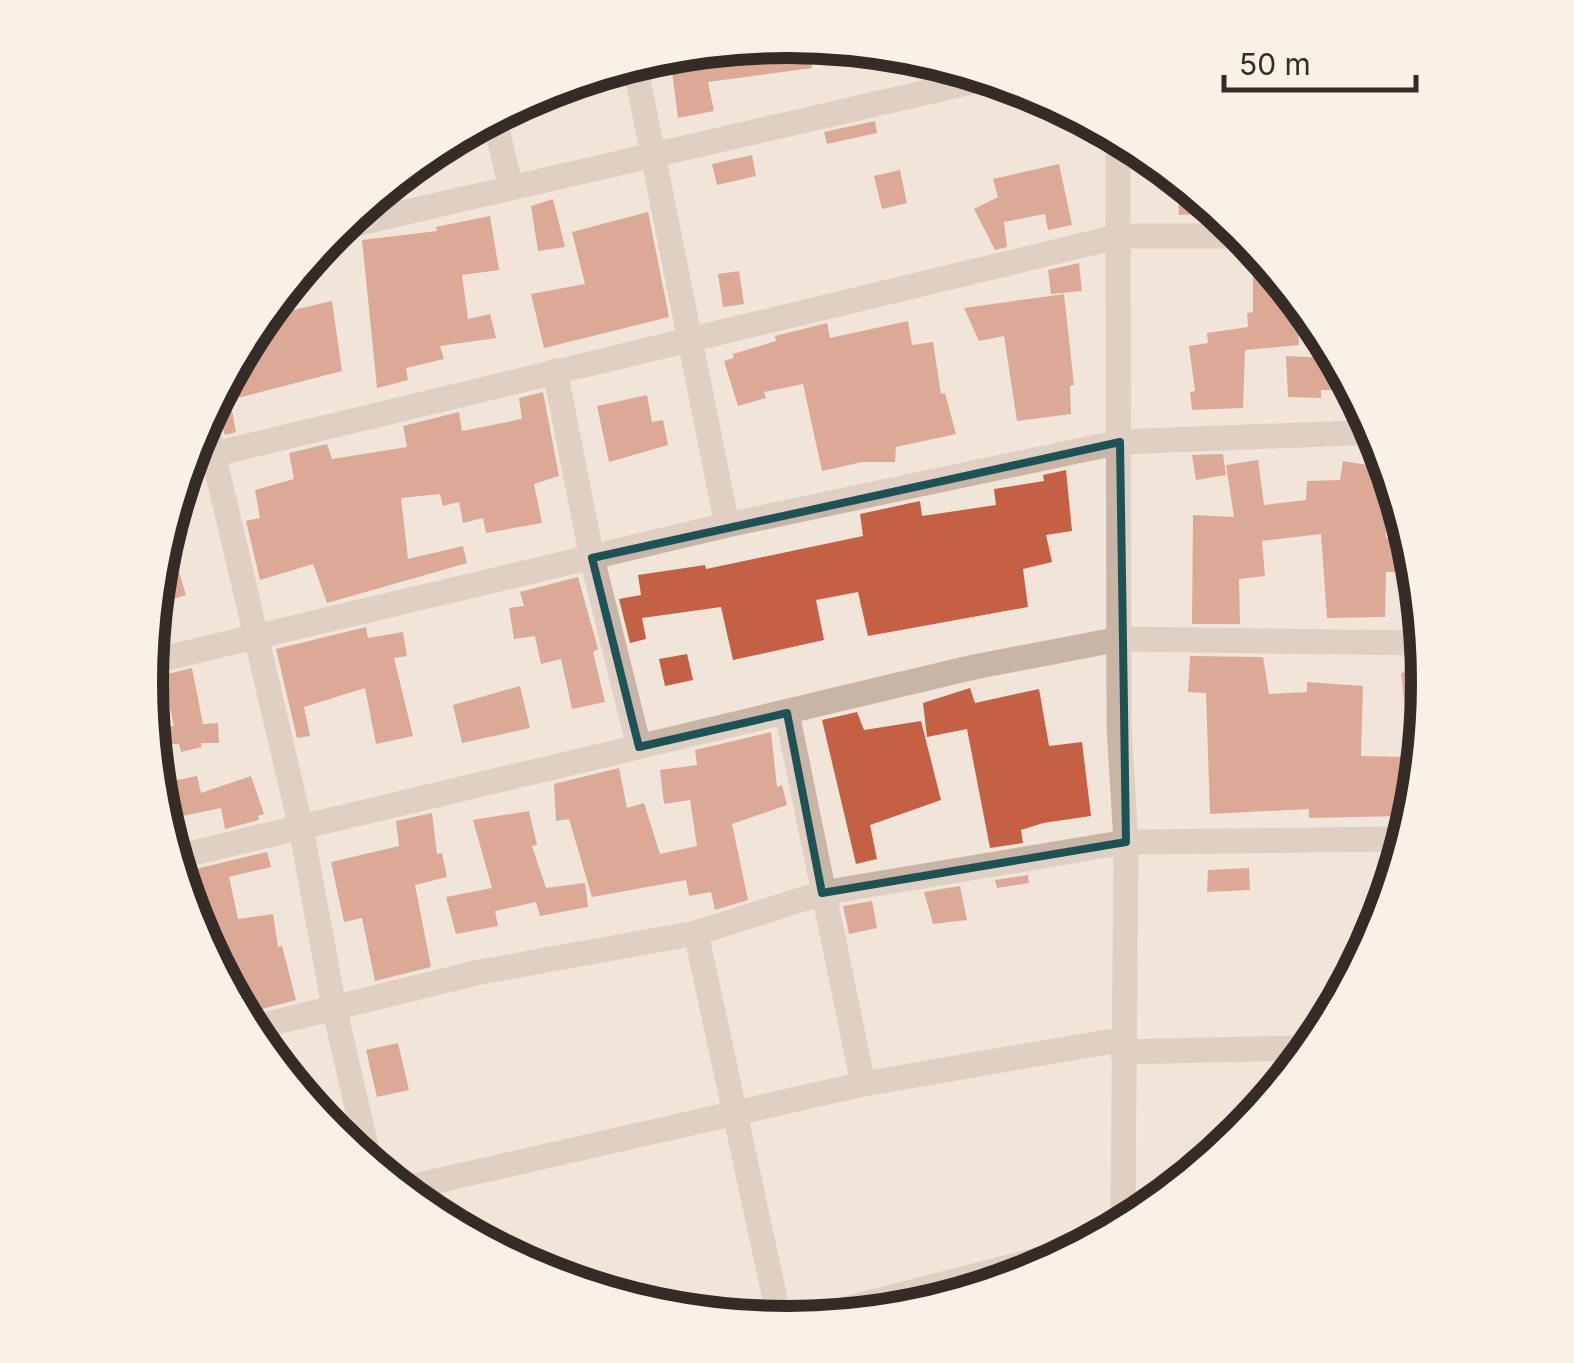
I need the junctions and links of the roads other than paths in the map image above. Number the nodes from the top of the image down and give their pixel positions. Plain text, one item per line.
1 (637, 76) edge
2 (964, 84) edge
3 (498, 129) edge
4 (655, 152) junction
5 (1118, 153) edge
6 (510, 185) junction
7 (367, 221) edge
8 (1121, 236) junction
9 (1224, 236) edge
10 (688, 340) junction
11 (555, 372) junction
12 (1359, 433) edge
13 (1120, 442) junction
14 (205, 456) edge
15 (203, 461) edge
16 (727, 525) junction
17 (592, 558) junction
18 (255, 636) junction
19 (1120, 638) junction
20 (1410, 643) edge
21 (164, 658) edge
22 (787, 712) junction
23 (639, 748) junction
24 (301, 828) junction
25 (1391, 838) edge
26 (1126, 842) junction
27 (187, 854) edge
28 (822, 893) junction
29 (696, 933) junction
30 (334, 1007) junction
31 (266, 1025) edge
32 (1123, 1046) junction
33 (1292, 1048) edge
34 (863, 1084) junction
35 (737, 1112) junction
36 (365, 1140) edge
37 (417, 1184) edge
38 (1123, 1207) edge
39 (980, 1275) edge
40 (896, 1296) edge
41 (777, 1305) edge

1 - 4 street
2 - 4 street
3 - 6 street
4 - 6 street
4 - 10 street
5 - 8 street
6 - 7 street
8 - 9 street
8 - 10 street
8 - 13 street
10 - 11 street
10 - 16 street
11 - 14 street
11 - 17 street
12 - 13 street
13 - 16 street
13 - 19 street
15 - 18 street
16 - 17 street
17 - 18 street
17 - 23 street
18 - 21 street
18 - 24 street
19 - 20 street
19 - 22 street
19 - 26 street
22 - 23 street
22 - 28 street
23 - 24 street
24 - 27 street
24 - 30 street
25 - 26 street
26 - 28 street
26 - 32 street
28 - 29 street
28 - 34 street
29 - 30 street
29 - 35 street
30 - 31 street
30 - 36 street
32 - 33 street
32 - 34 street
32 - 38 street
34 - 35 street
35 - 37 street
35 - 41 street
39 - 40 street

